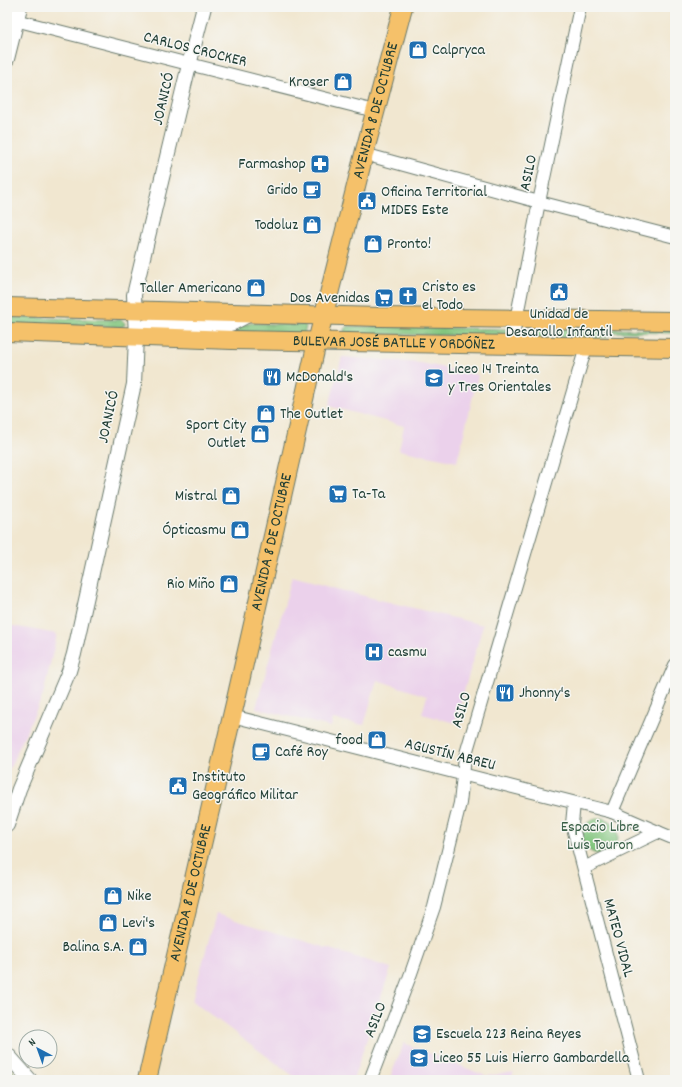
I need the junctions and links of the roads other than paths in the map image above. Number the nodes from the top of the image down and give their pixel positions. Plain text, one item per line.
1 (204, 7) edge
2 (403, 7) edge
3 (580, 7) edge
4 (15, 15) edge
5 (7, 59) edge
6 (189, 65) junction
7 (375, 111) junction
8 (364, 154) junction
9 (539, 202) junction
10 (675, 237) edge
11 (7, 307) edge
12 (134, 311) junction
13 (250, 314) junction
14 (324, 315) junction
15 (516, 319) junction
16 (675, 321) edge
17 (7, 332) edge
18 (136, 336) junction
19 (675, 336) edge
20 (317, 342) junction
21 (511, 346) junction
22 (591, 347) junction
23 (675, 348) edge
24 (675, 665) edge
25 (232, 716) junction
26 (463, 775) junction
27 (574, 803) junction
28 (612, 812) junction
29 (7, 824) edge
30 (658, 832) junction
31 (675, 839) edge
32 (584, 868) junction
33 (7, 1054) edge
34 (30, 1080) edge
35 (147, 1080) edge
36 (370, 1080) edge
37 (639, 1080) edge

1 - 6 street, JOANICÓ
2 - 7 main road, AVENIDA 8 DE OCTUBRE
3 - 9 street, ASILO
4 - 5 street
4 - 6 street, CARLOS CROCKER
6 - 7 street, CARLOS CROCKER
6 - 12 street, JOANICÓ
7 - 8 main road, AVENIDA 8 DE OCTUBRE
8 - 9 street
8 - 14 main road, AVENIDA 8 DE OCTUBRE
9 - 10 street
9 - 15 street, ASILO
11 - 12 main road, BULEVAR JOSÉ BATLLE Y ORDÓÑEZ
12 - 13 main road, BULEVAR JOSÉ BATLLE Y ORDÓÑEZ
12 - 18 street, JOANICÓ
13 - 14 main road, BULEVAR JOSÉ BATLLE Y ORDÓÑEZ
13 - 18 street, BULEVAR JOSÉ BATLLE Y ORDÓÑEZ
14 - 15 main road, BULEVAR JOSÉ BATLLE Y ORDÓÑEZ
14 - 20 main road, AVENIDA 8 DE OCTUBRE
15 - 16 main road, BULEVAR JOSÉ BATLLE Y ORDÓÑEZ
15 - 21 street, ASILO
17 - 18 main road, BULEVAR JOSÉ BATLLE Y ORDÓÑEZ
18 - 20 main road, BULEVAR JOSÉ BATLLE Y ORDÓÑEZ
18 - 29 street, JOANICÓ
19 - 22 main road
20 - 21 main road, BULEVAR JOSÉ BATLLE Y ORDÓÑEZ
20 - 25 main road, AVENIDA 8 DE OCTUBRE
21 - 22 main road, BULEVAR JOSÉ BATLLE Y ORDÓÑEZ
22 - 23 main road, BULEVAR JOSÉ BATLLE Y ORDÓÑEZ
22 - 26 street, ASILO
24 - 28 street
25 - 26 street, AGUSTÍN ABREU
25 - 35 main road, AVENIDA 8 DE OCTUBRE
26 - 27 street, AGUSTÍN ABREU
26 - 36 street, ASILO
27 - 28 street, AGUSTÍN ABREU
27 - 32 street, MATEO VIDAL
28 - 30 street, AGUSTÍN ABREU
30 - 31 street, AGUSTÍN ABREU
30 - 32 street
32 - 37 street, MATEO VIDAL
33 - 34 street

